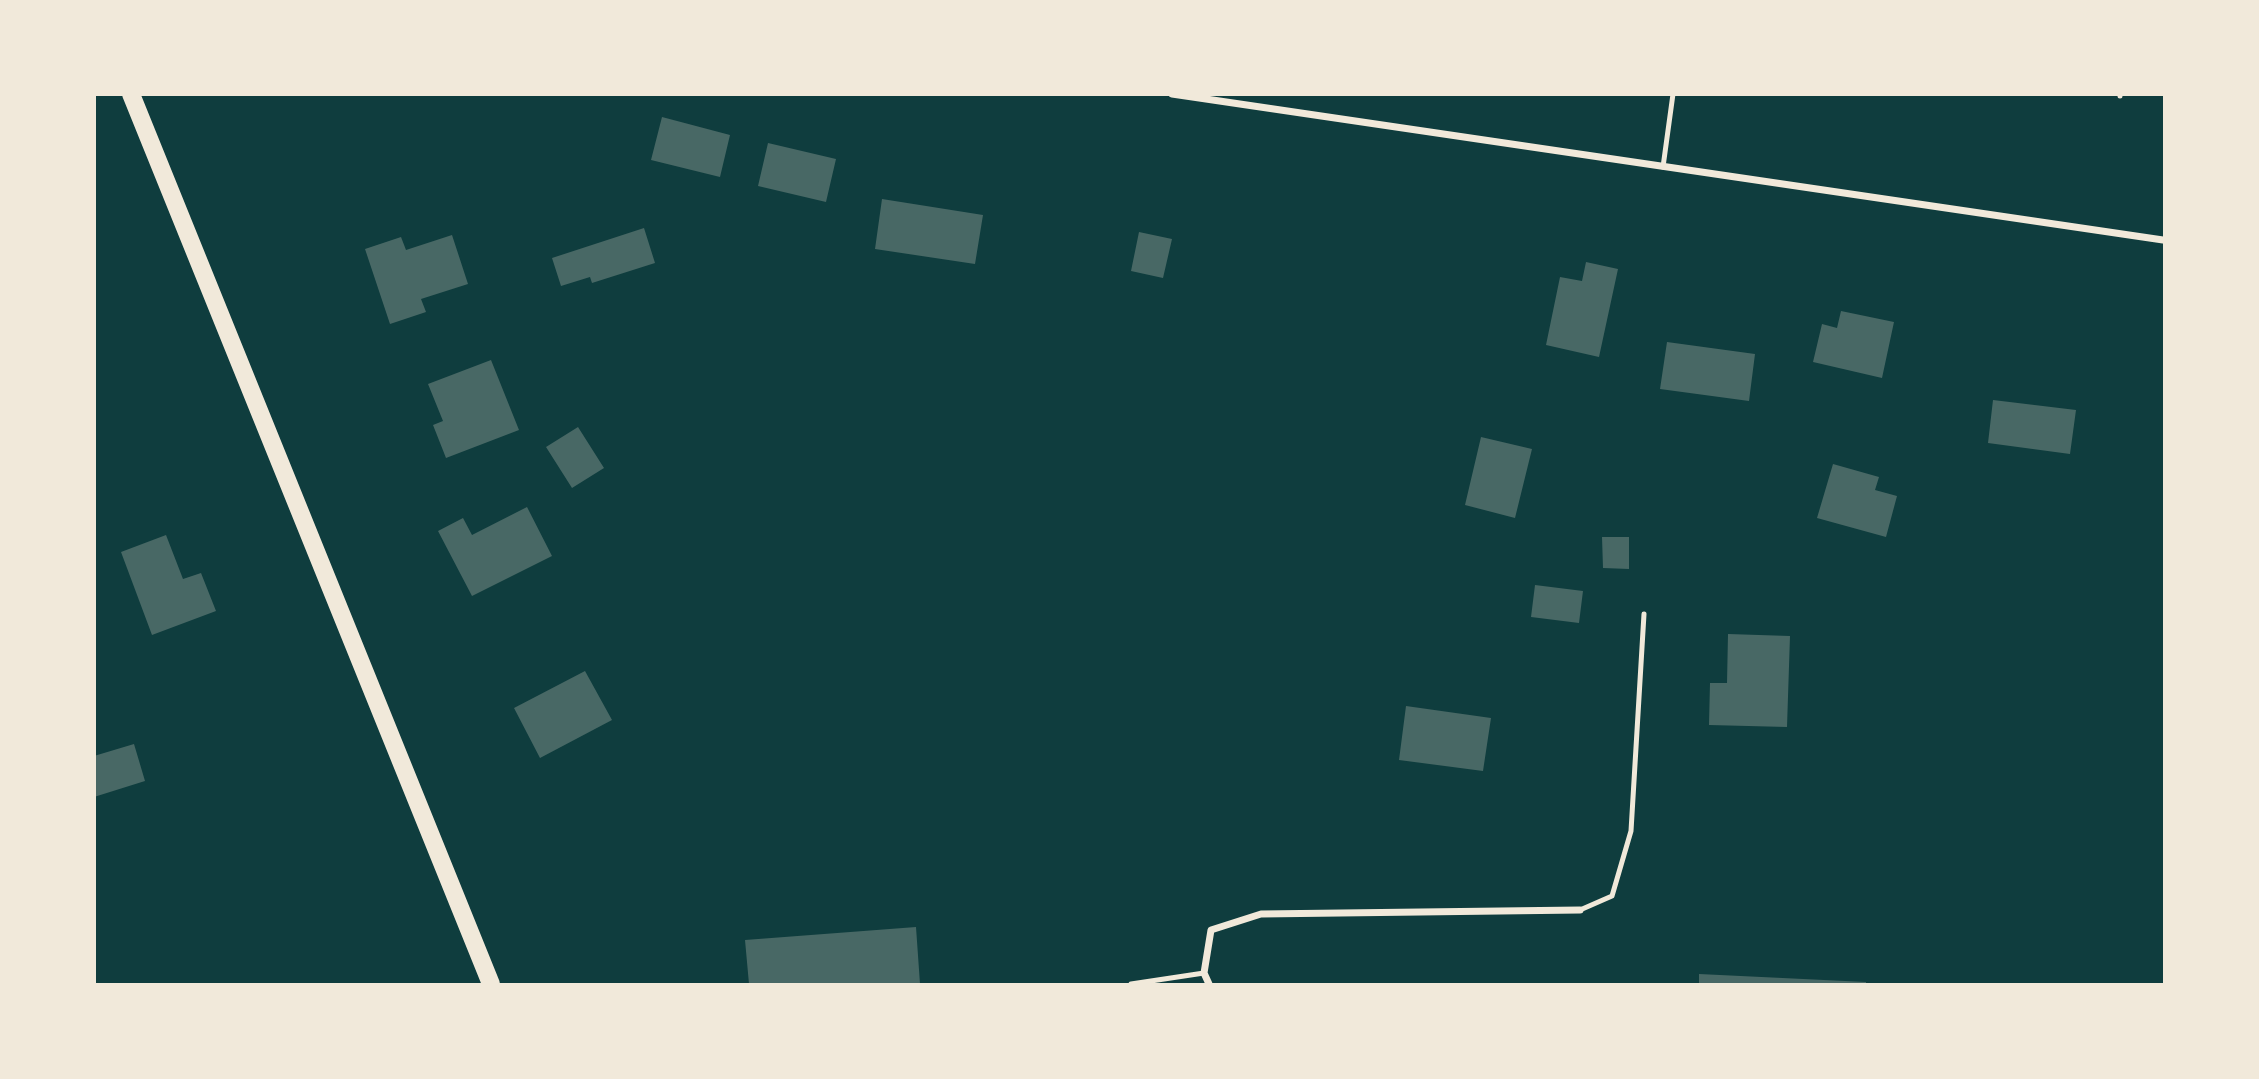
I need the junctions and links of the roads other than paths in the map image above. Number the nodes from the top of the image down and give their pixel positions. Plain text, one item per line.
1 (131, 94) edge
2 (1172, 94) edge
3 (1673, 94) edge
4 (1663, 167) junction
5 (2163, 240) edge
6 (1644, 614) dead end
7 (1580, 909) joint
8 (1204, 973) junction
9 (491, 985) edge
10 (1130, 985) edge
11 (1209, 985) edge

1 - 9 main road
2 - 4 street
3 - 4 lane
4 - 5 street
6 - 7 lane
7 - 8 street
8 - 10 lane
8 - 11 street

